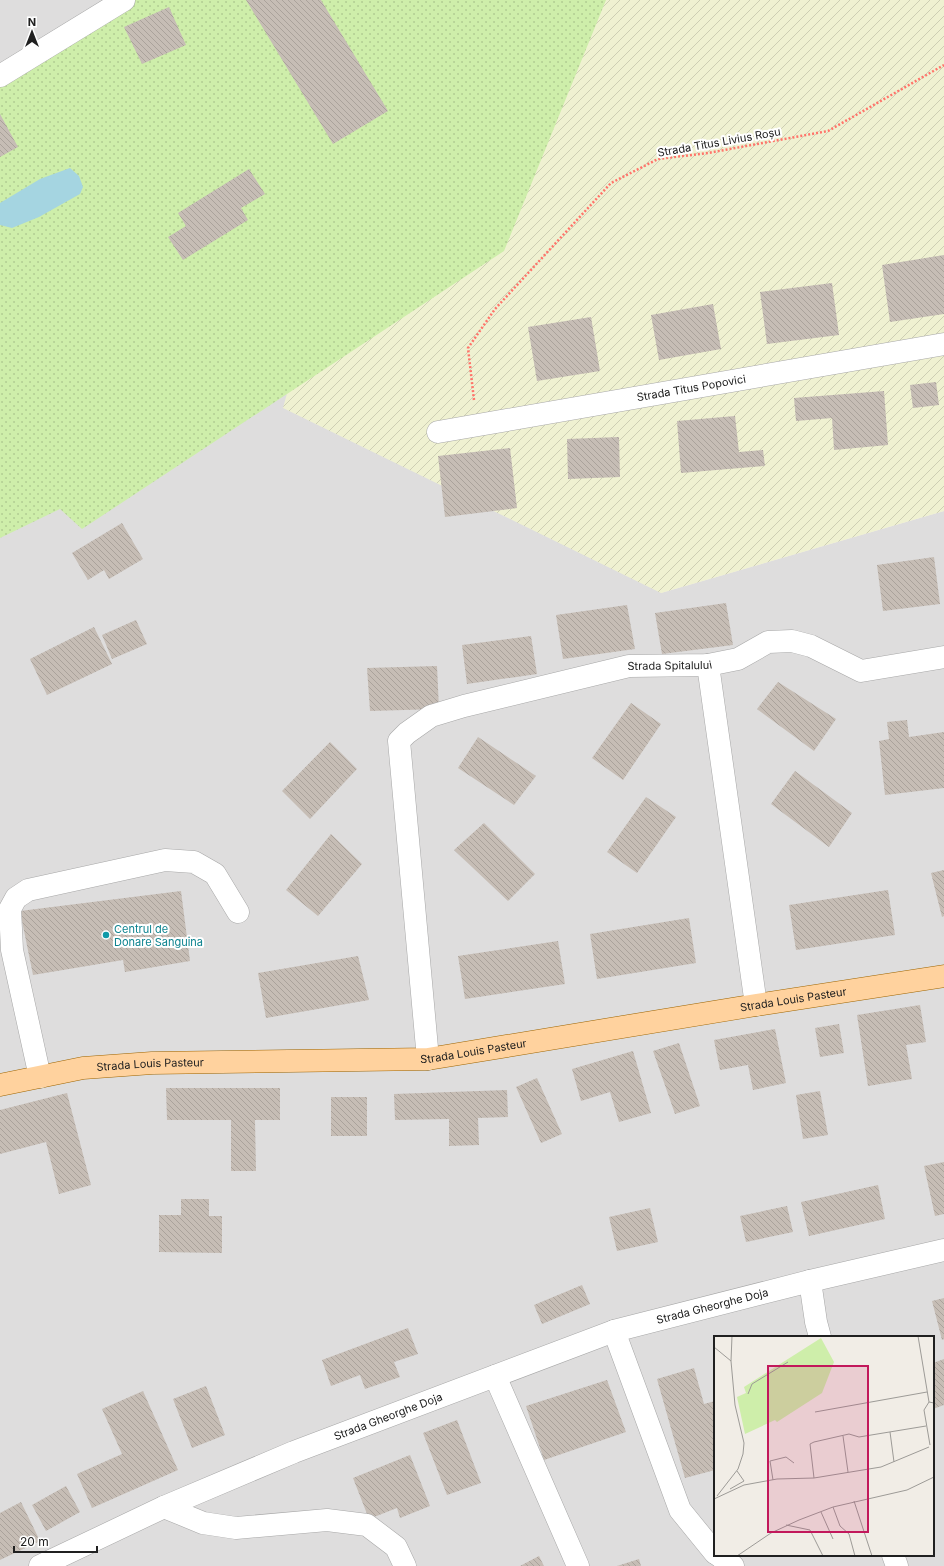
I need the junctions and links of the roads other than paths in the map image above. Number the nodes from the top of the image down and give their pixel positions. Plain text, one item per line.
1 (124, 0) edge
2 (0, 76) edge
3 (944, 344) edge
4 (438, 432) dead end
5 (944, 658) edge
6 (708, 665) junction
7 (238, 912) dead end
8 (944, 976) edge
9 (756, 1005) junction
10 (428, 1059) junction
11 (40, 1077) junction
12 (0, 1085) edge
13 (944, 1250) edge
14 (810, 1281) junction
15 (614, 1331) junction
16 (820, 1336) edge
17 (495, 1376) junction
18 (164, 1507) junction
19 (714, 1552) edge
20 (719, 1556) edge
21 (893, 1556) edge
22 (40, 1566) edge
23 (405, 1566) edge
24 (578, 1566) edge
25 (733, 1566) edge
26 (897, 1566) edge

1 - 2 street
3 - 4 street, Strada Titus Popovici
5 - 6 street, Strada Spitalului
6 - 9 street
6 - 10 street, Strada Spitalului
7 - 11 street
8 - 9 main road, Strada Louis Pasteur
9 - 10 main road, Strada Louis Pasteur
10 - 11 main road, Strada Louis Pasteur
11 - 12 main road, Strada Louis Pasteur
13 - 14 street, Strada Gheorghe Doja
14 - 15 street, Strada Gheorghe Doja
14 - 16 street
15 - 17 street, Strada Gheorghe Doja
15 - 19 street
17 - 18 street, Strada Gheorghe Doja
17 - 24 street
18 - 22 street, Strada Gheorghe Doja
18 - 23 street
20 - 25 street
21 - 26 street

